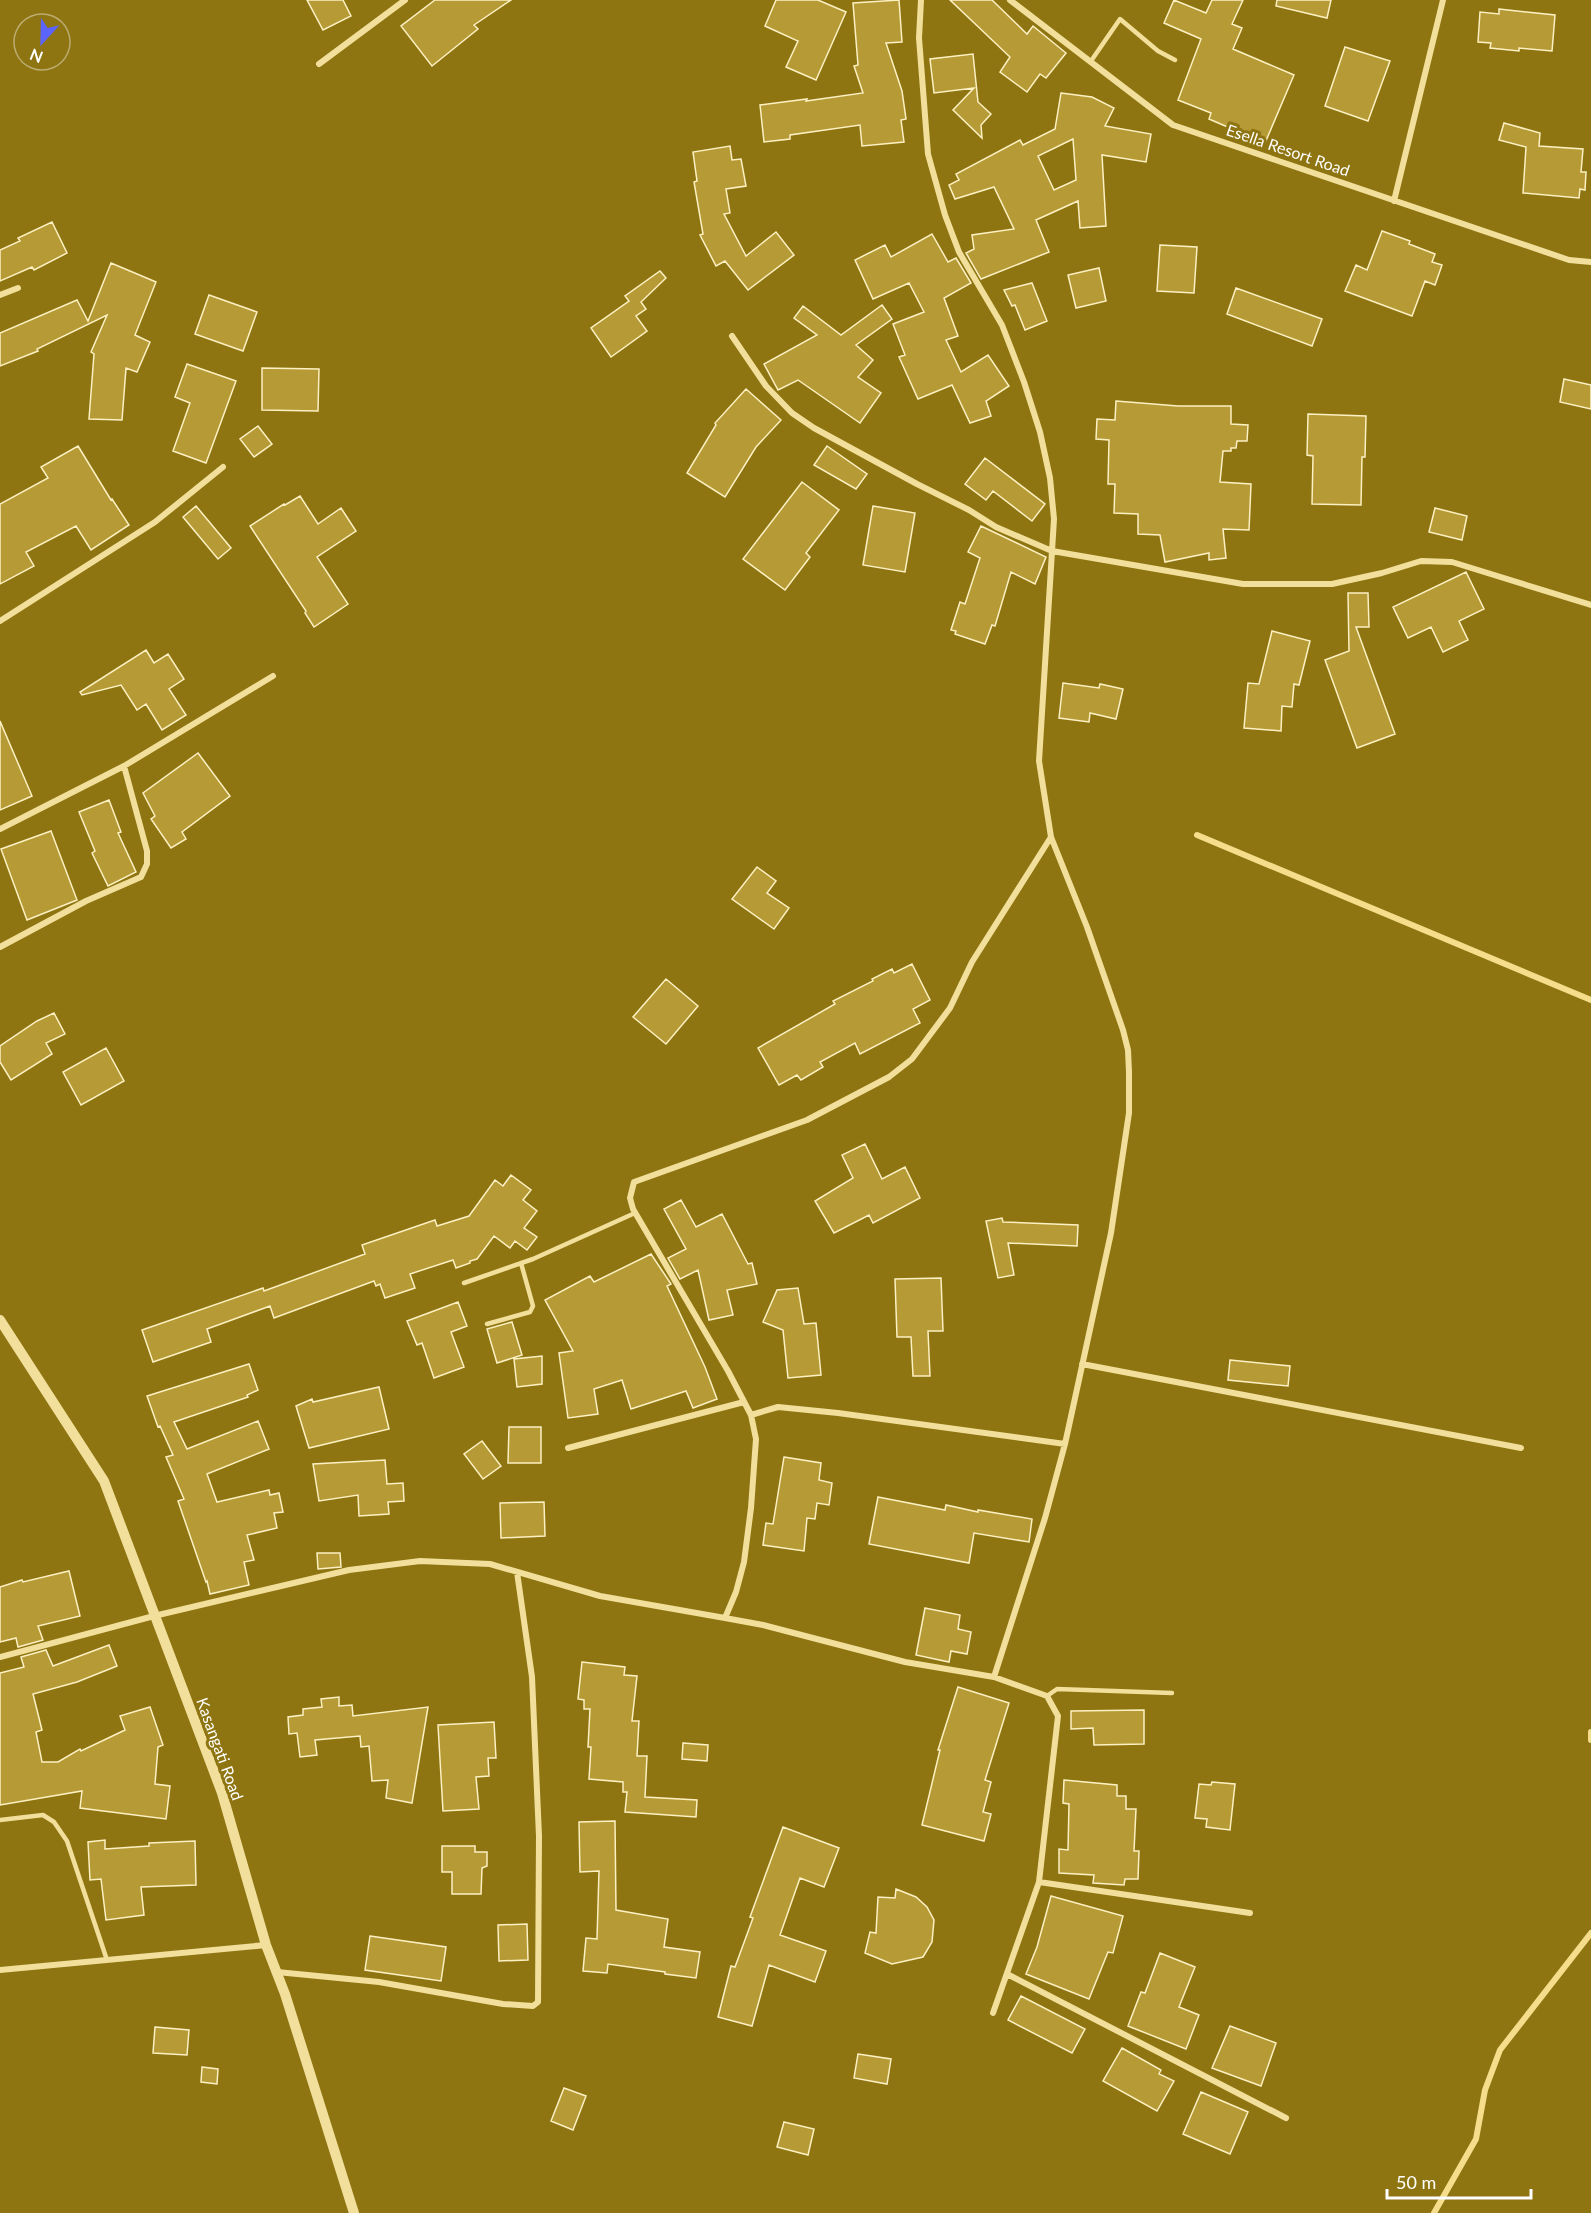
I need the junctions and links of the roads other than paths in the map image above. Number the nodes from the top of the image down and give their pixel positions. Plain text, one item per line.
1 (405, 0) edge
2 (921, 0) edge
3 (1010, 0) edge
4 (1443, 0) edge
5 (1175, 60) dead end
6 (1091, 61) junction
7 (319, 64) dead end
8 (1394, 201) junction
9 (1591, 262) edge
10 (18, 288) dead end
11 (0, 295) edge
12 (732, 336) dead end
13 (223, 467) dead end
14 (1052, 551) junction
15 (1591, 605) edge
16 (0, 621) edge
17 (273, 676) dead end
18 (124, 766) junction
19 (0, 829) edge
20 (1051, 837) junction
21 (0, 947) edge
22 (635, 1213) junction
23 (521, 1263) junction
24 (464, 1283) dead end
25 (0, 1320) edge
26 (487, 1324) dead end
27 (1082, 1364) junction
28 (744, 1402) junction
29 (751, 1415) junction
30 (1065, 1444) junction
31 (568, 1448) dead end
32 (1521, 1448) dead end
33 (517, 1572) junction
34 (154, 1616) junction
35 (725, 1618) junction
36 (0, 1657) edge
37 (994, 1677) junction
38 (1173, 1693) dead end
39 (1047, 1696) junction
40 (0, 1820) edge
41 (1039, 1882) junction
42 (1250, 1913) dead end
43 (266, 1945) junction
44 (107, 1960) junction
45 (0, 1970) edge
46 (277, 1972) junction
47 (1007, 1974) junction
48 (993, 2013) dead end
49 (1286, 2118) dead end
50 (354, 2213) edge

1 - 7 street
2 - 14 street
3 - 6 street, Esella Resort Road
4 - 8 street
5 - 6 lane
6 - 8 street, Esella Resort Road
8 - 9 street, Esella Resort Road
10 - 11 street
12 - 14 street
13 - 16 street
14 - 15 street
14 - 20 street
17 - 18 street
18 - 19 street
18 - 21 street
20 - 22 street
20 - 27 street
22 - 23 lane
22 - 28 street
23 - 24 lane
23 - 26 lane
25 - 34 street, Kasangati Road
27 - 30 street
27 - 32 street
28 - 29 street
28 - 31 street
29 - 30 street
29 - 35 street
30 - 37 street
33 - 34 street
33 - 35 street
33 - 46 street
34 - 36 street
34 - 43 street, Kasangati Road
35 - 37 street
37 - 39 street
38 - 39 lane
39 - 41 street
40 - 44 lane
41 - 42 street
41 - 47 street
43 - 44 street
43 - 46 street, Kasangati Road
44 - 45 street
46 - 50 street, Kasangati Road
47 - 48 street
47 - 49 street

